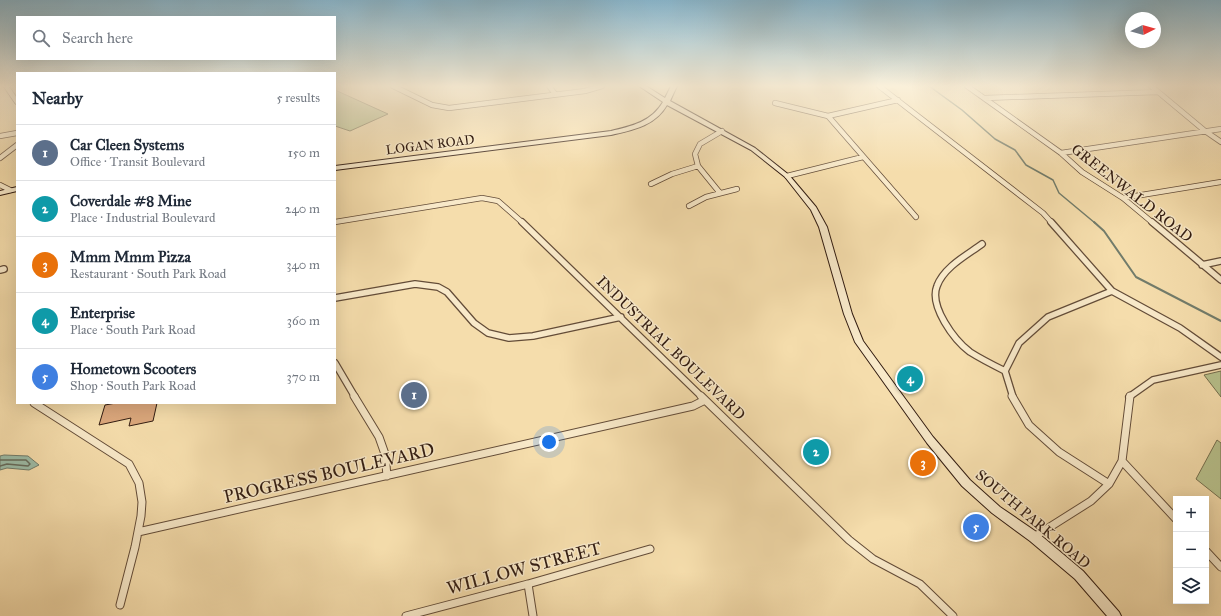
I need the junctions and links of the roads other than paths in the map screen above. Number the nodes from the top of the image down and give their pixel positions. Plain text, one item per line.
1 (657, 115) edge
2 (691, 115) edge
3 (823, 115) edge
4 (833, 115) edge
5 (917, 115) edge
6 (1009, 115) edge
7 (1185, 115) edge
8 (828, 116) junction
9 (1221, 129) edge
10 (722, 131) junction
11 (1205, 131) junction
12 (16, 133) edge
13 (0, 136) edge
14 (1221, 142) edge
15 (16, 146) edge
16 (1061, 152) junction
17 (863, 157) junction
18 (0, 158) edge
19 (698, 166) junction
20 (336, 168) edge
21 (787, 176) junction
22 (1221, 182) edge
23 (651, 184) dead end
24 (0, 185) edge
25 (14, 189) edge
26 (737, 189) dead end
27 (0, 193) edge
28 (720, 193) junction
29 (1123, 198) junction
30 (689, 206) dead end
31 (916, 217) dead end
32 (336, 222) edge
33 (982, 244) dead end
34 (1221, 261) edge
35 (1202, 265) junction
36 (1221, 280) edge
37 (1112, 291) junction
38 (336, 298) edge
39 (620, 317) junction
40 (1221, 357) edge
41 (336, 365) edge
42 (1221, 365) edge
43 (1005, 371) junction
44 (705, 400) junction
45 (36, 404) edge
46 (1122, 461) junction
47 (387, 476) junction
48 (1109, 484) junction
49 (1173, 516) edge
50 (138, 532) junction
51 (1034, 537) junction
52 (650, 549) dead end
53 (1209, 554) edge
54 (1221, 567) edge
55 (528, 584) junction
56 (120, 605) dead end
57 (406, 616) edge
58 (533, 616) edge
59 (954, 616) edge
60 (1115, 616) edge

1 - 20 main road, LOGAN ROAD
2 - 10 main road, SOUTH PARK ROAD
3 - 8 street
4 - 8 street
5 - 37 street
6 - 16 street, GREENWALD ROAD
7 - 11 street
8 - 17 street
9 - 11 street
10 - 19 street
10 - 21 main road, SOUTH PARK ROAD
11 - 14 street
11 - 16 street
12 - 13 street
15 - 18 street
16 - 29 street, GREENWALD ROAD
17 - 21 street
17 - 31 street
19 - 23 street
19 - 28 street
21 - 51 main road, SOUTH PARK ROAD
22 - 29 street
24 - 25 street
25 - 27 main road
26 - 28 street
28 - 30 street
29 - 35 street, GREENWALD ROAD
32 - 39 street, INDUSTRIAL BOULEVARD
33 - 43 street
34 - 35 street
35 - 36 street, GREENWALD ROAD
37 - 40 street
37 - 43 street
38 - 39 street
39 - 44 street, INDUSTRIAL BOULEVARD
41 - 47 street
42 - 46 street
43 - 48 street
44 - 47 street, PROGRESS BOULEVARD
44 - 59 street, INDUSTRIAL BOULEVARD
45 - 50 street
46 - 48 street
46 - 49 street
47 - 50 street, PROGRESS BOULEVARD
48 - 51 street
50 - 56 street
51 - 60 main road, SOUTH PARK ROAD
52 - 55 street, WILLOW STREET
53 - 54 street
55 - 57 street, WILLOW STREET
55 - 58 street

